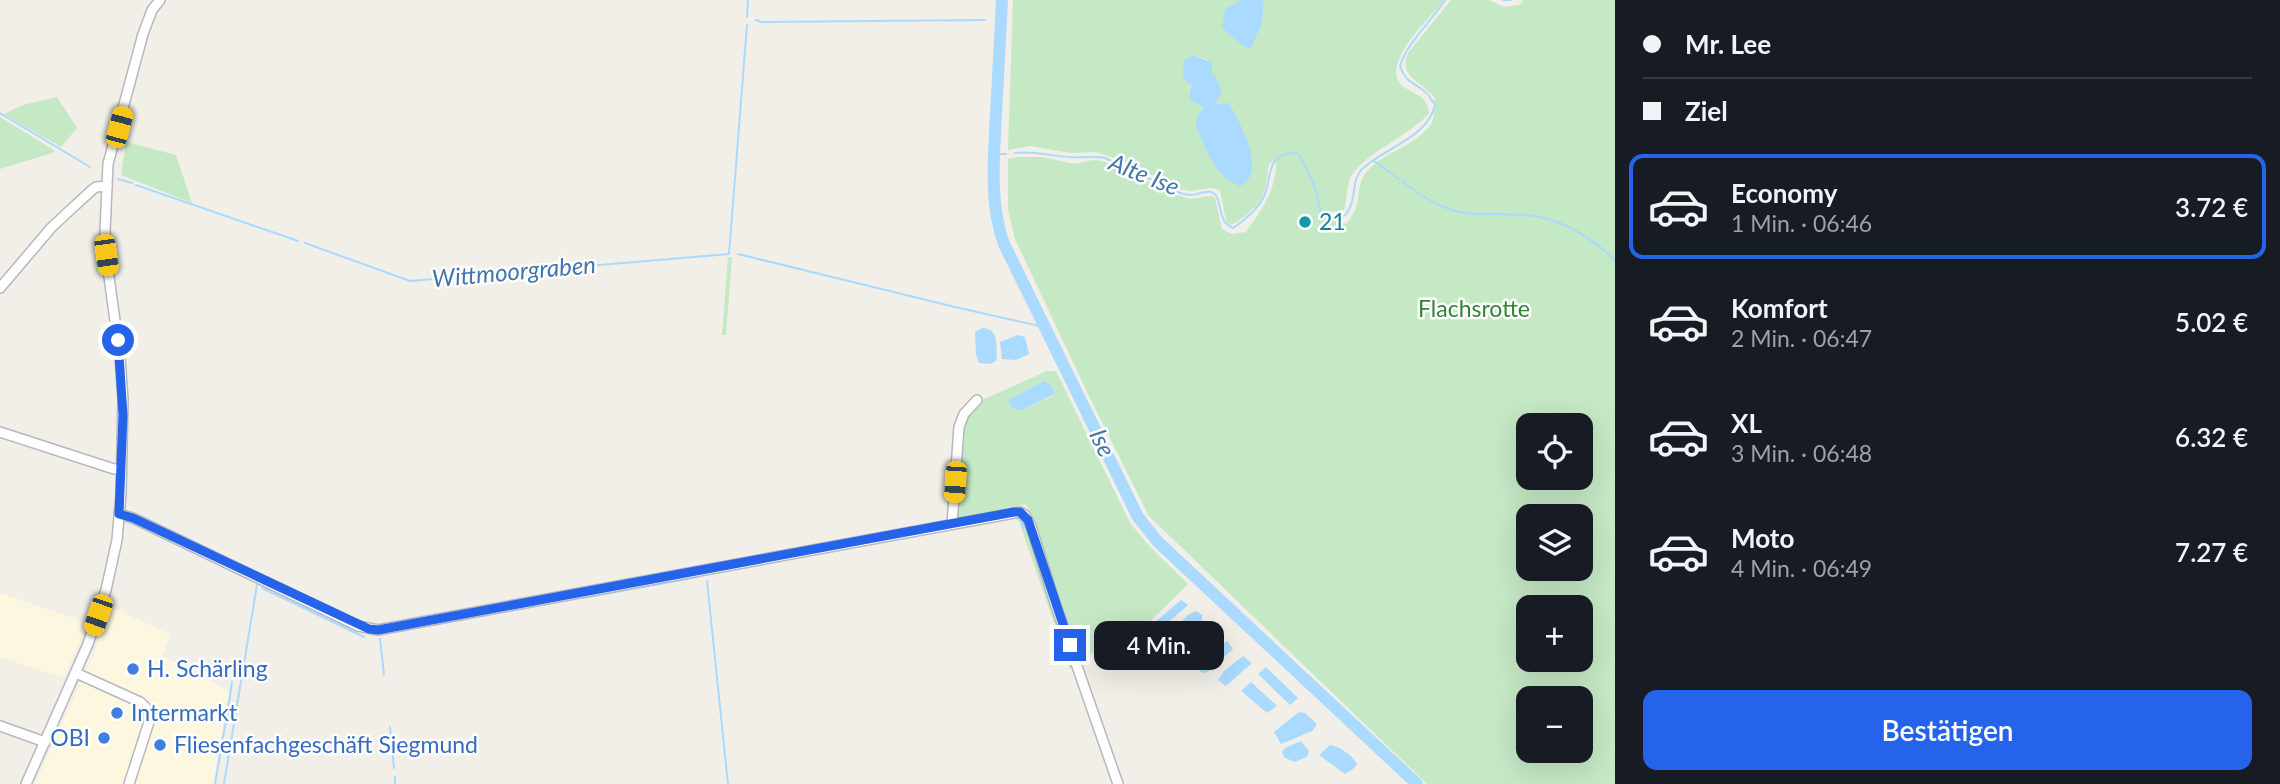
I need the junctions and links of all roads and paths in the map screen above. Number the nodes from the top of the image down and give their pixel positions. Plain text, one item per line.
1 (159, 0) edge
2 (107, 186) junction
3 (0, 288) edge
4 (977, 400) dead end
5 (0, 432) edge
6 (121, 470) junction
7 (119, 514) junction
8 (952, 524) junction
9 (76, 673) junction
10 (0, 726) edge
11 (45, 742) junction
12 (27, 782) edge
13 (39, 784) edge
14 (129, 784) edge
15 (1118, 784) edge

1 - 2 street
2 - 3 street
2 - 6 street
4 - 8 street
5 - 6 street
6 - 7 street
7 - 8 street
7 - 9 street
8 - 15 street
9 - 11 street
9 - 14 street
10 - 11 street
11 - 12 street
12 - 13 street

